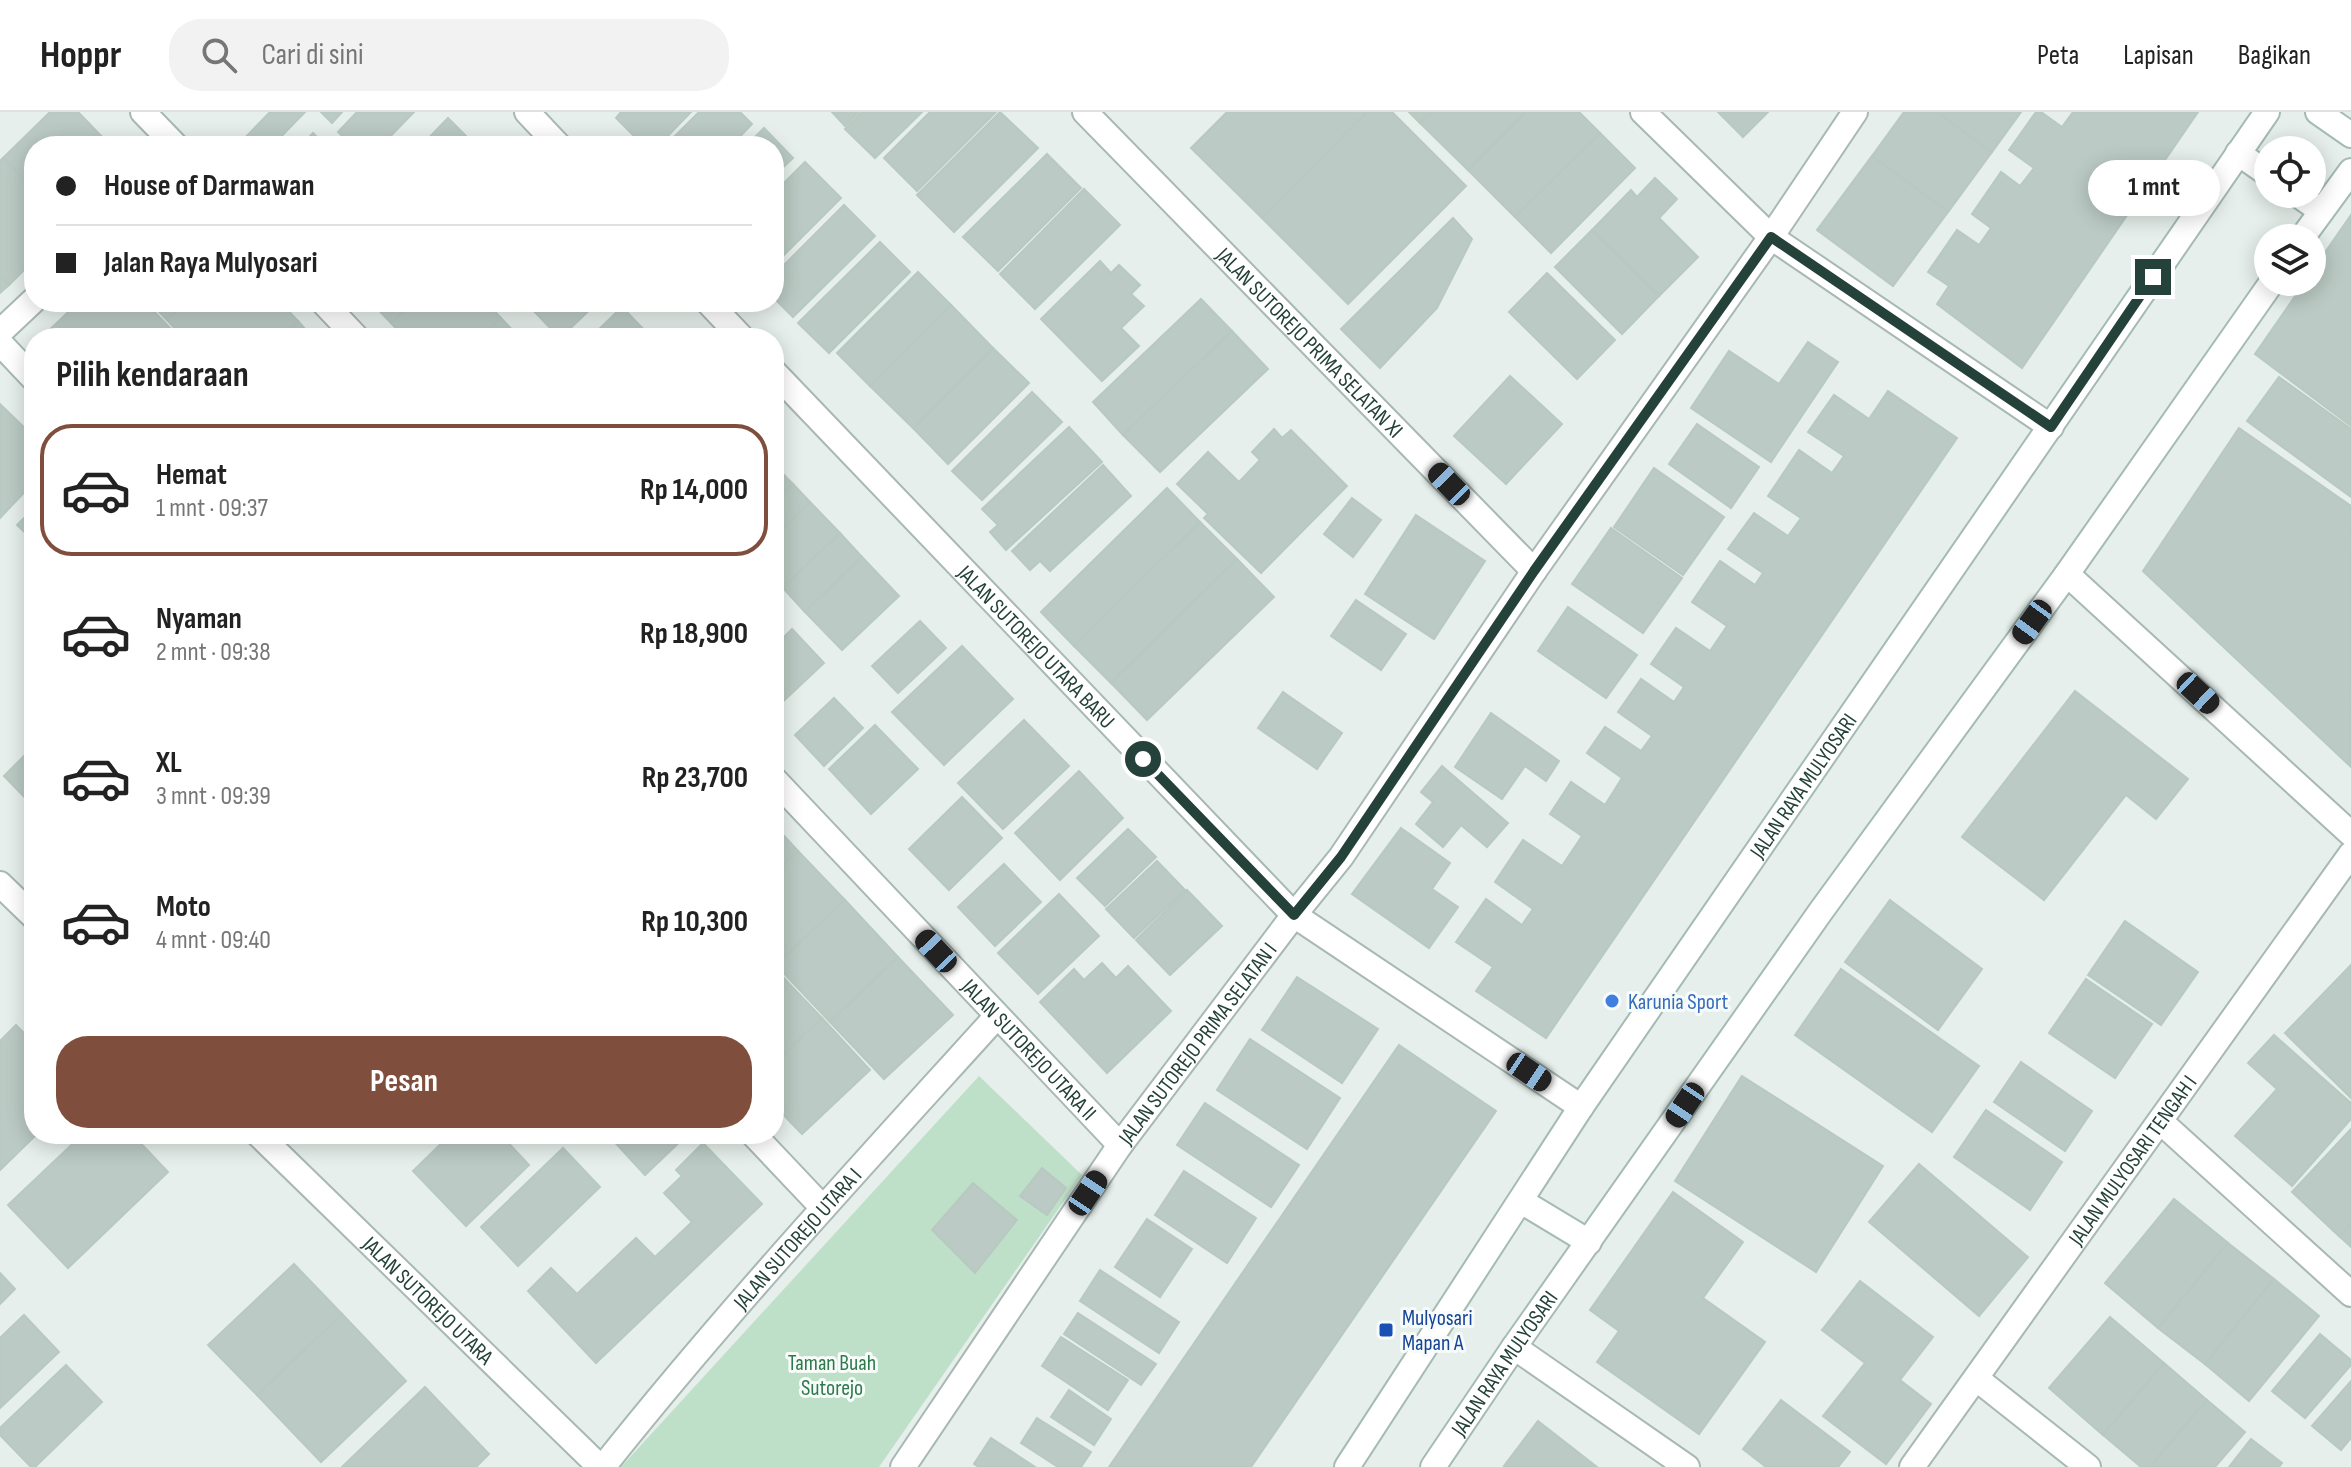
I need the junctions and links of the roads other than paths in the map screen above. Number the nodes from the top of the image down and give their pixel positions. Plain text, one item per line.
1 (143, 112) edge
2 (527, 112) edge
3 (1085, 112) edge
4 (1643, 112) edge
5 (1855, 112) edge
6 (2267, 112) edge
7 (2318, 112) edge
8 (2351, 135) edge
9 (166, 136) edge
10 (550, 136) edge
11 (2238, 153) junction
12 (2254, 164) edge
13 (2351, 171) edge
14 (2317, 208) edge
15 (2321, 211) junction
16 (2312, 224) edge
17 (1771, 237) junction
18 (2262, 296) edge
19 (24, 309) edge
20 (332, 312) edge
21 (717, 312) edge
22 (348, 328) edge
23 (733, 328) edge
24 (0, 332) edge
25 (0, 343) edge
26 (24, 368) edge
27 (784, 382) edge
28 (2051, 427) junction
29 (1534, 571) junction
30 (2067, 574) junction
31 (784, 790) edge
32 (2351, 834) edge
33 (2351, 854) edge
34 (0, 884) edge
35 (24, 907) edge
36 (1294, 915) junction
37 (997, 1016) junction
38 (1581, 1107) junction
39 (2161, 1122) junction
40 (268, 1144) edge
41 (762, 1144) edge
42 (1120, 1145) junction
43 (1521, 1201) junction
44 (823, 1208) junction
45 (1589, 1242) junction
46 (2351, 1294) edge
47 (1514, 1347) junction
48 (1977, 1379) junction
49 (602, 1467) edge
50 (903, 1467) edge
51 (1347, 1467) edge
52 (1433, 1467) edge
53 (1687, 1467) edge
54 (1912, 1467) edge
55 (2088, 1467) edge

1 - 9 street
2 - 10 street
3 - 29 street, JALAN SUTOREJO PRIMA SELATAN XI
4 - 17 street
5 - 17 street, JALAN SUTOREJO PRIMA SELATAN I
6 - 11 street, JALAN RAYA MULYOSARI
7 - 8 street
11 - 12 street
11 - 28 street, JALAN RAYA MULYOSARI
13 - 15 street
14 - 15 street
15 - 16 street
17 - 28 street
17 - 29 street, JALAN SUTOREJO PRIMA SELATAN I
18 - 30 street, JALAN RAYA MULYOSARI
19 - 24 street
20 - 22 street
21 - 23 street
25 - 26 street
27 - 36 street, JALAN SUTOREJO UTARA BARU
28 - 38 street, JALAN RAYA MULYOSARI
29 - 36 street, JALAN SUTOREJO PRIMA SELATAN I
30 - 32 street
30 - 45 street, JALAN RAYA MULYOSARI
31 - 37 street, JALAN SUTOREJO UTARA II
33 - 39 street, JALAN MULYOSARI TENGAH I
34 - 35 street
36 - 38 street, JALAN SUTOREJO UTARA BARU
36 - 42 street, JALAN SUTOREJO PRIMA SELATAN I
37 - 42 street, JALAN SUTOREJO UTARA II
37 - 44 street, JALAN SUTOREJO UTARA I
38 - 43 street, JALAN RAYA MULYOSARI
39 - 46 street
39 - 48 street, JALAN MULYOSARI TENGAH I
40 - 49 street, JALAN SUTOREJO UTARA
41 - 44 street
42 - 50 street, JALAN SUTOREJO PRIMA SELATAN I
43 - 45 street
43 - 51 street, JALAN RAYA MULYOSARI
44 - 49 street, JALAN SUTOREJO UTARA I
45 - 47 street, JALAN RAYA MULYOSARI
47 - 52 street, JALAN RAYA MULYOSARI
47 - 53 street
48 - 54 street, JALAN MULYOSARI TENGAH I
48 - 55 street

